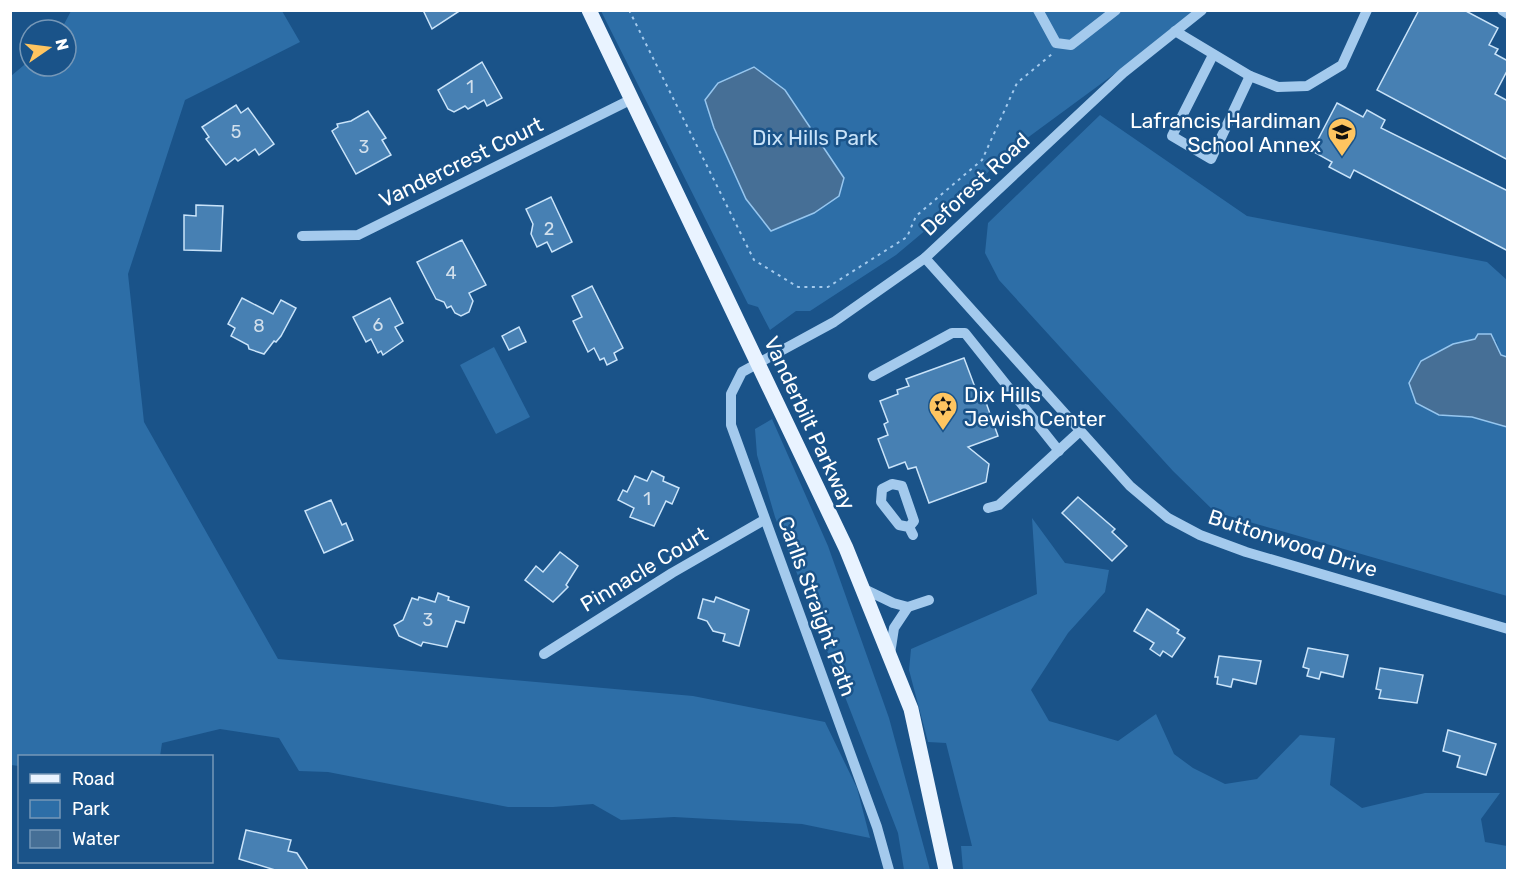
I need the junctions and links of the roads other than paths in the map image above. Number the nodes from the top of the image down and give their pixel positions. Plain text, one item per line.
1 (589, 10) edge
2 (1038, 10) edge
3 (1116, 10) edge
4 (1202, 10) edge
5 (1367, 10) edge
6 (1502, 10) edge
7 (1508, 14) edge
8 (1175, 31) junction
9 (1213, 55) junction
10 (1251, 76) junction
11 (632, 99) junction
12 (302, 236) dead end
13 (925, 258) junction
14 (759, 364) junction
15 (873, 376) dead end
16 (1080, 431) junction
17 (1059, 451) junction
18 (988, 508) dead end
19 (764, 520) junction
20 (862, 588) junction
21 (929, 600) dead end
22 (908, 607) junction
23 (1508, 629) edge
24 (544, 654) dead end
25 (890, 657) junction
26 (888, 870) edge
27 (946, 870) edge

1 - 11 main road, Vanderbilt Parkway
2 - 3 street
4 - 8 street, Deforest Road
5 - 10 street
6 - 7 street
8 - 9 street
8 - 13 street, Deforest Road
9 - 10 street
9 - 10 street
11 - 12 street, Vandercrest Court
11 - 14 main road, Vanderbilt Parkway
13 - 14 street, Deforest Road
13 - 16 street, Buttonwood Drive
14 - 19 street, Carlls Straight Path
14 - 20 main road, Vanderbilt Parkway
15 - 17 street
16 - 17 street
16 - 23 street, Buttonwood Drive
17 - 18 street
19 - 24 street, Pinnacle Court
19 - 26 street, Carlls Straight Path
20 - 22 street
20 - 25 main road, Vanderbilt Parkway
21 - 22 street
22 - 25 street
25 - 27 main road, Vanderbilt Parkway

